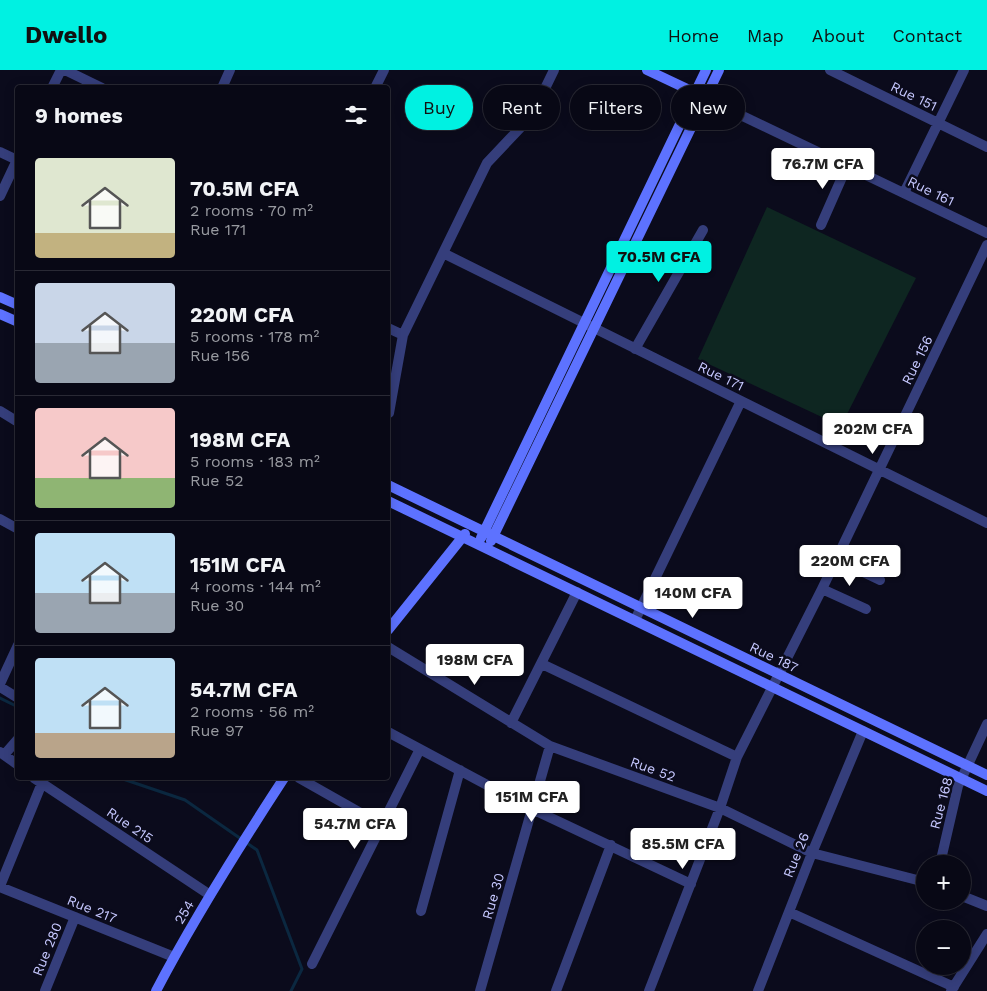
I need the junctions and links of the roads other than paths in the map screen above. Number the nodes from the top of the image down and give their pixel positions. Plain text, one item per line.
1 (63, 70) edge
2 (230, 70) edge
3 (384, 70) edge
4 (554, 70) edge
5 (646, 70) edge
6 (706, 70) edge
7 (719, 70) edge
8 (830, 70) edge
9 (964, 70) edge
10 (54, 85) edge
11 (96, 85) edge
12 (223, 85) edge
13 (376, 85) edge
14 (678, 85) edge
15 (699, 85) edge
16 (712, 85) edge
17 (745, 117) edge
18 (938, 123) junction
19 (678, 130) edge
20 (690, 130) edge
21 (987, 148) edge
22 (0, 152) edge
23 (15, 159) edge
24 (15, 166) edge
25 (847, 166) junction
26 (904, 193) junction
27 (0, 196) edge
28 (821, 225) dead end
29 (703, 230) dead end
30 (987, 233) edge
31 (987, 245) edge
32 (443, 253) junction
33 (0, 297) edge
34 (15, 304) edge
35 (0, 314) edge
36 (15, 321) edge
37 (589, 325) junction
38 (390, 329) edge
39 (403, 335) junction
40 (636, 348) junction
41 (741, 401) junction
42 (390, 407) edge
43 (0, 411) edge
44 (15, 420) edge
45 (879, 470) junction
46 (390, 486) edge
47 (390, 502) edge
48 (0, 519) edge
49 (986, 520) edge
50 (472, 526) junction
51 (15, 527) edge
52 (489, 534) junction
53 (462, 537) junction
54 (482, 546) junction
55 (836, 559) junction
56 (880, 580) dead end
57 (822, 588) junction
58 (577, 592) junction
59 (641, 608) junction
60 (866, 609) dead end
61 (635, 620) junction
62 (390, 627) edge
63 (390, 648) edge
64 (15, 652) edge
65 (542, 664) junction
66 (780, 674) junction
67 (0, 686) edge
68 (773, 687) junction
69 (15, 696) edge
70 (511, 722) junction
71 (987, 724) edge
72 (863, 731) junction
73 (390, 733) edge
74 (15, 742) edge
75 (550, 746) junction
76 (420, 749) junction
77 (2, 754) edge
78 (737, 757) junction
79 (15, 763) edge
80 (967, 766) junction
81 (460, 770) junction
82 (987, 775) edge
83 (961, 778) junction
84 (38, 780) edge
85 (283, 780) edge
86 (303, 780) edge
87 (987, 791) edge
88 (720, 808) junction
89 (532, 809) junction
90 (382, 825) junction
91 (611, 845) junction
92 (812, 853) junction
93 (942, 855) edge
94 (916, 880) edge
95 (691, 884) junction
96 (0, 886) edge
97 (210, 896) junction
98 (971, 900) edge
99 (987, 906) edge
100 (421, 912) dead end
101 (789, 912) junction
102 (75, 917) junction
103 (987, 934) edge
104 (174, 957) junction
105 (312, 964) dead end
106 (953, 989) edge
107 (45, 991) edge
108 (156, 991) edge
109 (480, 991) edge
110 (556, 991) edge
111 (650, 991) edge
112 (758, 991) edge

1 - 10 street
1 - 11 street
2 - 12 street
3 - 13 street
4 - 32 street
5 - 14 street, Rue 161
6 - 15 street
7 - 16 street
8 - 18 street, Rue 151
9 - 18 street
17 - 25 street, Rue 161
18 - 21 street, Rue 151
18 - 26 street
19 - 37 street
20 - 37 street
22 - 23 street
24 - 27 street
25 - 26 street, Rue 161
25 - 28 street
26 - 30 street, Rue 161
29 - 40 street
31 - 45 street, Rue 156
32 - 37 street, Rue 171
32 - 39 street
33 - 34 street
35 - 36 street
37 - 40 street, Rue 171
37 - 52 street
38 - 39 street
39 - 42 street
40 - 41 street, Rue 171
41 - 45 street, Rue 171
41 - 59 street
43 - 44 street
45 - 49 street, Rue 171
45 - 55 street, Rue 156
46 - 50 street, Rue 187
47 - 53 street, Rue 187
48 - 51 street
50 - 52 street, Rue 187
50 - 53 street
52 - 54 street
52 - 59 street, Rue 187
53 - 54 street, Rue 187
53 - 62 street
54 - 58 street, Rue 187
55 - 56 street
55 - 57 street, Rue 156
57 - 60 street
57 - 66 street, Rue 156
58 - 61 street, Rue 187
58 - 65 street
59 - 61 street
59 - 66 street, Rue 187
61 - 68 street, Rue 187
63 - 70 street, Rue 52
64 - 67 street
65 - 70 street
65 - 78 street
66 - 68 street, Rue 156
66 - 80 street, Rue 187
67 - 69 street
68 - 72 street, Rue 187
68 - 78 street, Rue 156
70 - 75 street, Rue 52
71 - 80 street, Rue 168
72 - 83 street, Rue 187
72 - 92 street, Rue 26
73 - 76 street
74 - 77 street
75 - 88 street, Rue 52
75 - 89 street, Rue 30
76 - 81 street
76 - 90 street
77 - 79 street
78 - 88 street, Rue 156
80 - 82 street, Rue 187
80 - 83 street, Rue 168
81 - 89 street
81 - 100 street
83 - 87 street, Rue 187
83 - 93 street, Rue 168
84 - 96 street
84 - 97 street, Rue 215
85 - 97 street, 254
86 - 90 street
88 - 92 street, Rue 52
88 - 95 street, Rue 156
89 - 91 street
89 - 109 street, Rue 30
90 - 105 street
91 - 95 street
91 - 110 street
92 - 94 street, Rue 52
92 - 101 street, Rue 26
95 - 111 street, Rue 156
96 - 102 street, Rue 217
97 - 104 street, 254
98 - 99 street
101 - 106 street
101 - 112 street, Rue 26
102 - 104 street, Rue 217
102 - 107 street, Rue 280
103 - 106 street
104 - 108 street, 254

